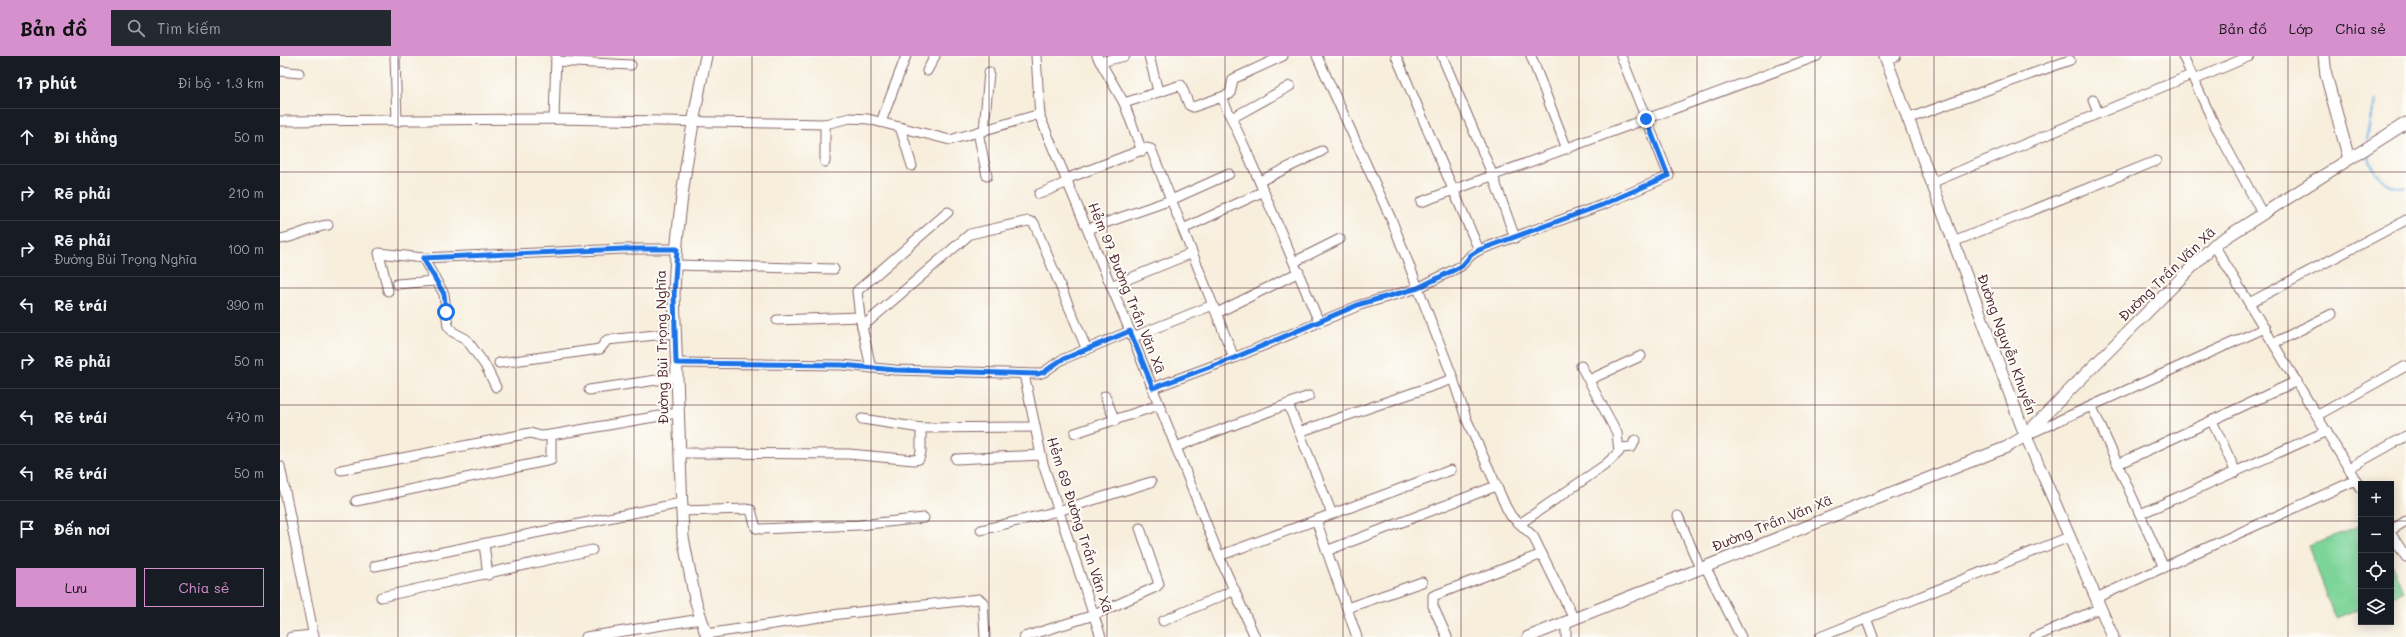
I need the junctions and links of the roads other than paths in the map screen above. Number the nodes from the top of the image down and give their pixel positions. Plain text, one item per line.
1 (395, 56) edge
2 (706, 56) edge
3 (906, 56) edge
4 (935, 56) edge
5 (1036, 56) edge
6 (1125, 56) edge
7 (1149, 56) edge
8 (1283, 56) edge
9 (1317, 56) edge
10 (1396, 56) edge
11 (1442, 56) edge
12 (1531, 56) edge
13 (1817, 56) edge
14 (2183, 56) edge
15 (2250, 56) edge
16 (2324, 56) edge
17 (1624, 57) edge
18 (1889, 57) edge
19 (1802, 58) edge
20 (556, 59) edge
21 (1098, 59) edge
22 (2070, 60) dead end
23 (632, 65) dead end
24 (927, 71) dead end
25 (280, 72) edge
26 (988, 72) dead end
27 (299, 74) dead end
28 (2193, 77) junction
29 (1290, 86) dead end
30 (1158, 91) junction
31 (1222, 98) junction
32 (2093, 100) dead end
33 (1124, 103) junction
34 (2098, 113) junction
35 (1040, 114) junction
36 (1232, 118) junction
37 (1646, 119) junction
38 (1907, 119) junction
39 (554, 120) junction
40 (695, 121) junction
41 (280, 122) edge
42 (397, 122) junction
43 (881, 122) junction
44 (2406, 123) edge
45 (825, 124) junction
46 (900, 127) junction
47 (981, 132) junction
48 (1567, 149) junction
49 (1142, 151) junction
50 (1322, 151) dead end
51 (2348, 159) junction
52 (2156, 160) dead end
53 (825, 162) dead end
54 (912, 166) dead end
55 (1229, 174) dead end
56 (987, 176) dead end
57 (1493, 176) junction
58 (1067, 180) junction
59 (1260, 181) junction
60 (1931, 183) junction
61 (1264, 191) junction
62 (1454, 191) junction
63 (1039, 194) dead end
64 (1171, 200) junction
65 (1421, 202) dead end
66 (948, 212) dead end
67 (2262, 213) junction
68 (2406, 220) edge
69 (328, 225) dead end
70 (1088, 229) junction
71 (1183, 229) junction
72 (1515, 238) junction
73 (280, 239) edge
74 (1340, 239) dead end
75 (1953, 242) junction
76 (2214, 245) junction
77 (677, 249) junction
78 (1479, 250) junction
79 (1192, 253) junction
80 (423, 258) junction
81 (1294, 262) junction
82 (675, 266) junction
83 (834, 268) dead end
84 (1299, 272) junction
85 (434, 280) junction
86 (397, 284) dead end
87 (1111, 286) junction
88 (1418, 288) junction
89 (388, 292) dead end
90 (2249, 303) junction
91 (1215, 309) junction
92 (2332, 314) dead end
93 (860, 317) junction
94 (776, 320) dead end
95 (1319, 322) junction
96 (862, 327) junction
97 (2265, 328) junction
98 (675, 333) junction
99 (1131, 334) junction
100 (2274, 343) junction
101 (1087, 350) junction
102 (1641, 356) dead end
103 (1234, 358) junction
104 (498, 363) dead end
105 (676, 363) junction
106 (1581, 366) dead end
107 (2406, 366) edge
108 (871, 368) junction
109 (1024, 374) junction
110 (677, 377) junction
111 (1453, 379) junction
112 (1589, 380) junction
113 (2297, 381) junction
114 (496, 387) dead end
115 (1153, 388) junction
116 (589, 390) dead end
117 (1105, 396) dead end
118 (1309, 396) dead end
119 (1159, 404) junction
120 (1288, 404) junction
121 (2092, 407) junction
122 (678, 413) junction
123 (2318, 416) junction
124 (862, 419) dead end
125 (1115, 421) junction
126 (2212, 421) junction
127 (1035, 427) junction
128 (921, 428) junction
129 (2327, 431) junction
130 (1299, 432) junction
131 (1075, 433) dead end
132 (2027, 434) junction
133 (550, 435) junction
134 (2406, 436) edge
135 (1176, 447) junction
136 (1634, 447) dead end
137 (1620, 448) junction
138 (679, 453) junction
139 (1041, 455) junction
140 (956, 459) dead end
141 (2118, 464) junction
142 (280, 466) edge
143 (2349, 468) junction
144 (341, 470) dead end
145 (1451, 470) dead end
146 (2236, 472) junction
147 (2356, 480) junction
148 (1151, 482) dead end
149 (2358, 484) edge
150 (1496, 486) junction
151 (356, 501) dead end
152 (681, 507) junction
153 (1058, 511) junction
154 (1332, 514) junction
155 (2140, 514) junction
156 (1678, 516) dead end
157 (924, 518) dead end
158 (1316, 520) junction
159 (2406, 521) edge
160 (1521, 524) junction
161 (1140, 528) dead end
162 (2394, 528) edge
163 (981, 530) dead end
164 (2069, 537) junction
165 (2394, 539) edge
166 (484, 544) junction
167 (592, 550) dead end
168 (1326, 551) junction
169 (1542, 554) junction
170 (1219, 556) junction
171 (2406, 557) edge
172 (375, 566) dead end
173 (1702, 567) junction
174 (2164, 568) junction
175 (488, 575) junction
176 (1422, 582) dead end
177 (1235, 590) junction
178 (381, 597) dead end
179 (2098, 603) junction
180 (1347, 608) junction
181 (1094, 615) junction
182 (1866, 618) junction
183 (701, 620) junction
184 (1570, 620) junction
185 (1163, 621) dead end
186 (1552, 632) edge
187 (314, 636) edge
188 (707, 636) edge
189 (290, 637) edge
190 (586, 637) edge
191 (985, 637) edge
192 (1024, 637) edge
193 (1102, 637) edge
194 (1255, 637) edge
195 (1356, 637) edge
196 (1447, 637) edge
197 (1528, 637) edge
198 (1566, 637) edge
199 (1741, 637) edge
200 (1820, 637) edge
201 (1873, 637) edge
202 (2035, 637) edge
203 (2113, 637) edge

1 - 42 street
2 - 40 street, Đường Bùi Trọng Nghĩa
3 - 43 street
4 - 24 street
5 - 35 street, Hẻm 97 Đường Trần Văn Xã
6 - 21 street
7 - 30 street
8 - 31 street
9 - 88 street
10 - 62 street
11 - 57 street
12 - 48 street
13 - 19 street
14 - 28 street
15 - 28 street
16 - 51 street
17 - 37 street
18 - 38 street, Đường Nguyễn Khuyến
19 - 37 street
20 - 23 street
20 - 39 street
21 - 33 street
22 - 38 street
25 - 27 street
26 - 47 street
28 - 34 street
28 - 67 street
29 - 36 street
30 - 31 street
30 - 33 street
31 - 36 street
32 - 34 street
33 - 49 street
34 - 60 street
35 - 47 street
35 - 58 street, Hẻm 97 Đường Trần Văn Xã
36 - 59 street
37 - 48 street
37 - 72 street
38 - 60 street, Đường Nguyễn Khuyến
39 - 40 street
39 - 42 street
40 - 45 street
40 - 77 street, Đường Bùi Trọng Nghĩa
41 - 42 street
43 - 45 street
43 - 46 street
44 - 51 street, Đường Trần Văn Xã
45 - 53 street
46 - 47 street
46 - 54 street
47 - 56 street
48 - 57 street
49 - 58 street
49 - 64 street
50 - 59 street
51 - 67 street, Đường Trần Văn Xã
52 - 75 street
55 - 64 street
57 - 62 street
57 - 72 street
58 - 63 street
58 - 70 street, Hẻm 97 Đường Trần Văn Xã
59 - 61 street
60 - 75 street, Đường Nguyễn Khuyến
61 - 71 street
61 - 81 street
62 - 65 street
62 - 78 street
64 - 70 street
64 - 71 street
66 - 93 street
67 - 76 street, Đường Trần Văn Xã
68 - 90 street
69 - 73 street
70 - 87 street, Hẻm 97 Đường Trần Văn Xã
71 - 79 street
72 - 78 street
74 - 81 street
75 - 132 street, Đường Nguyễn Khuyến
76 - 90 street
76 - 132 street, Đường Trần Văn Xã
77 - 80 street
77 - 82 street, Đường Bùi Trọng Nghĩa
78 - 88 street
79 - 87 street
79 - 91 street
80 - 85 street
80 - 89 street
81 - 84 street
82 - 83 street
82 - 98 street, Đường Bùi Trọng Nghĩa
84 - 91 street
84 - 95 street
85 - 86 street
85 - 114 street
87 - 99 street, Hẻm 97 Đường Trần Văn Xã
88 - 95 street
88 - 111 street
90 - 97 street
91 - 99 street
91 - 103 street
92 - 100 street
93 - 94 street
93 - 96 street
95 - 103 street
96 - 101 street
96 - 108 street
97 - 100 street
97 - 121 street
98 - 104 street
98 - 105 street, Đường Bùi Trọng Nghĩa
99 - 101 street
99 - 115 street, Hẻm 97 Đường Trần Văn Xã
100 - 113 street
101 - 109 street
102 - 112 street
103 - 115 street
105 - 108 street
105 - 110 street, Đường Bùi Trọng Nghĩa
106 - 112 street
107 - 123 street
108 - 109 street
109 - 127 street, Hẻm 69 Đường Trần Văn Xã
110 - 116 street
110 - 122 street, Đường Bùi Trọng Nghĩa
111 - 130 street
111 - 150 street
112 - 137 street
113 - 123 street
113 - 126 street
115 - 119 street, Hẻm 97 Đường Trần Văn Xã
117 - 125 street
118 - 120 street
119 - 125 street
119 - 135 street, Hẻm 97 Đường Trần Văn Xã
120 - 130 street
120 - 135 street
121 - 132 street
121 - 141 street
122 - 133 street
122 - 138 street, Đường Bùi Trọng Nghĩa
123 - 129 street
124 - 128 street
125 - 131 street
126 - 141 street
126 - 146 street
127 - 128 street
127 - 139 street, Hẻm 69 Đường Trần Văn Xã
128 - 138 street
129 - 143 street
129 - 146 street
130 - 154 street
132 - 164 street, Đường Nguyễn Khuyến
132 - 173 street, Đường Trần Văn Xã
133 - 144 street
133 - 151 street
134 - 143 street
135 - 170 street, Hẻm 97 Đường Trần Văn Xã
136 - 137 street
137 - 160 street
138 - 152 street, Đường Bùi Trọng Nghĩa
139 - 140 street
139 - 153 street, Hẻm 69 Đường Trần Văn Xã
141 - 155 street
142 - 187 street
143 - 147 street
145 - 154 street
146 - 155 street
147 - 149 street
147 - 174 street
148 - 153 street
150 - 160 street
150 - 168 street
152 - 157 street
152 - 166 street
152 - 183 street, Đường Bùi Trọng Nghĩa
153 - 163 street
153 - 181 street, Hẻm 69 Đường Trần Văn Xã
154 - 158 street
155 - 174 street
156 - 173 street
158 - 168 street
158 - 170 street
159 - 162 street
160 - 169 street
161 - 181 street
164 - 179 street, Đường Nguyễn Khuyến
164 - 182 street
165 - 171 street
166 - 172 street
166 - 175 street
167 - 175 street
168 - 180 street
169 - 184 street
169 - 196 street
170 - 177 street, Hẻm 97 Đường Trần Văn Xã
173 - 184 street, Đường Trần Văn Xã
173 - 199 street
174 - 179 street
175 - 178 street
176 - 180 street
177 - 185 street
177 - 194 street, Hẻm 97 Đường Trần Văn Xã
179 - 202 street
179 - 203 street, Đường Nguyễn Khuyến
180 - 195 street
181 - 192 street
181 - 193 street, Hẻm 69 Đường Trần Văn Xã
182 - 200 street
182 - 201 street
183 - 188 street, Đường Bùi Trọng Nghĩa
183 - 190 street
184 - 186 street, Đường Trần Văn Xã
184 - 198 street
186 - 197 street, Đường Trần Văn Xã
187 - 189 street
188 - 191 street

